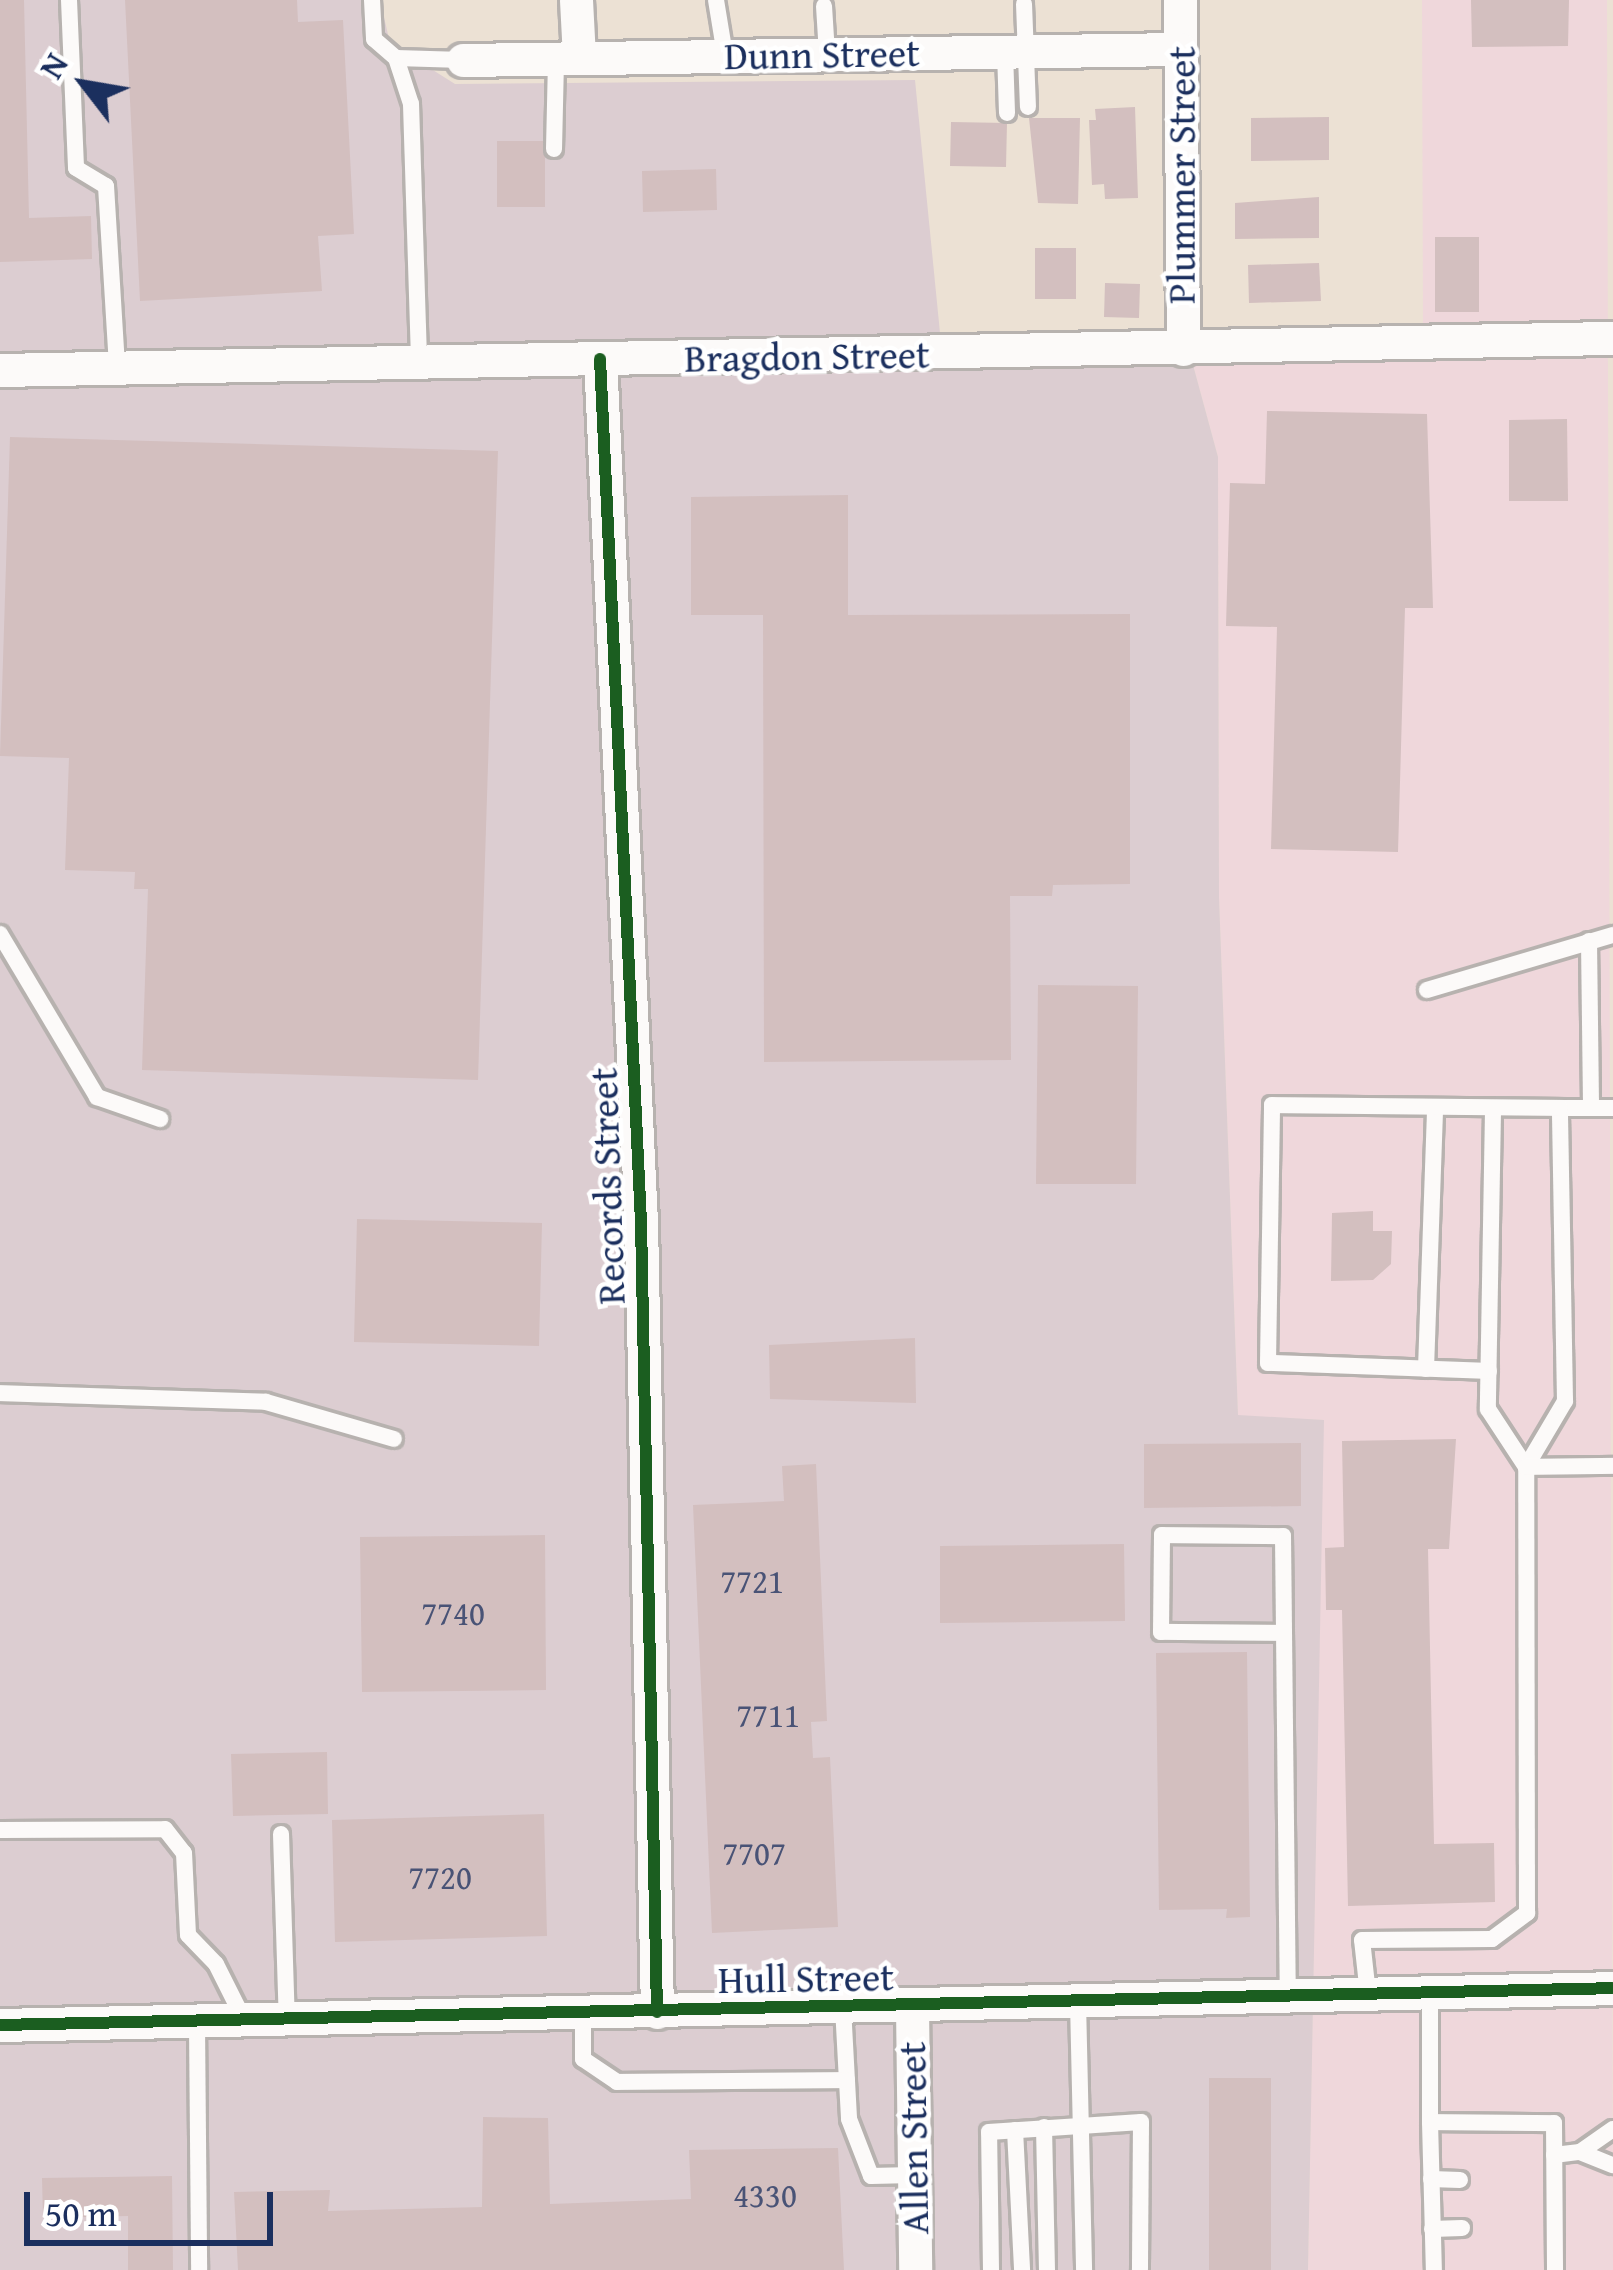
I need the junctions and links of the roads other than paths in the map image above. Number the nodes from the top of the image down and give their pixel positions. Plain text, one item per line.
1 (69, 0) edge
2 (372, 0) edge
3 (576, 0) edge
4 (716, 0) edge
5 (1180, 0) edge
6 (1024, 4) dead end
7 (824, 6) dead end
8 (1180, 49) junction
9 (1015, 51) junction
10 (827, 54) junction
11 (725, 55) junction
12 (396, 58) junction
13 (568, 58) junction
14 (463, 60) joint
15 (1028, 107) dead end
16 (1007, 113) dead end
17 (554, 149) dead end
18 (1613, 338) edge
19 (1183, 349) junction
20 (600, 359) junction
21 (419, 362) junction
22 (117, 368) junction
23 (0, 370) edge
24 (0, 934) edge
25 (1613, 934) edge
26 (1589, 940) junction
27 (1427, 990) dead end
28 (1561, 1108) junction
29 (1591, 1108) junction
30 (1613, 1108) edge
31 (1435, 1109) junction
32 (1493, 1112) junction
33 (160, 1119) dead end
34 (1426, 1369) junction
35 (1489, 1371) junction
36 (0, 1393) edge
37 (394, 1439) dead end
38 (1613, 1466) edge
39 (1526, 1467) junction
40 (1284, 1633) junction
41 (0, 1830) edge
42 (281, 1834) dead end
43 (1613, 1988) edge
44 (1430, 1993) junction
45 (1367, 1994) junction
46 (1288, 1996) junction
47 (1078, 2002) junction
48 (912, 2006) junction
49 (843, 2007) junction
50 (657, 2012) junction
51 (583, 2014) junction
52 (287, 2022) junction
53 (246, 2023) junction
54 (197, 2024) junction
55 (0, 2025) edge
56 (847, 2080) junction
57 (1430, 2122) junction
58 (1080, 2125) junction
59 (1044, 2127) junction
60 (1613, 2129) edge
61 (1015, 2130) junction
62 (1580, 2152) junction
63 (1554, 2155) junction
64 (1613, 2165) edge
65 (913, 2175) junction
66 (1431, 2179) junction
67 (1460, 2180) dead end
68 (1462, 2228) dead end
69 (1432, 2229) junction
70 (199, 2270) edge
71 (914, 2270) edge
72 (991, 2270) edge
73 (1022, 2270) edge
74 (1047, 2270) edge
75 (1084, 2270) edge
76 (1139, 2270) edge
77 (1433, 2270) edge
78 (1555, 2270) edge

1 - 22 lane
2 - 12 lane
3 - 13 street
4 - 11 lane
5 - 8 street, Plummer Street
6 - 9 lane
7 - 10 lane
8 - 9 street, Dunn Street
8 - 19 street, Plummer Street
9 - 10 street, Dunn Street
9 - 15 lane
9 - 16 lane
10 - 11 street, Dunn Street
11 - 13 street, Dunn Street
12 - 14 lane
12 - 21 lane
13 - 14 street, Dunn Street
13 - 17 lane
18 - 19 street, Bragdon Street
19 - 20 street, Bragdon Street
20 - 21 street, Bragdon Street
20 - 50 street, Records Street
21 - 22 street, Bragdon Street
22 - 23 street, Bragdon Street
24 - 33 lane
25 - 26 lane
26 - 27 lane
26 - 29 lane
28 - 29 lane
28 - 32 lane
28 - 39 lane
29 - 30 lane
31 - 32 lane
31 - 34 lane
31 - 34 lane
32 - 35 lane
34 - 35 lane
35 - 39 lane
36 - 37 lane
38 - 39 lane
39 - 45 lane
40 - 40 lane
40 - 46 lane
41 - 53 lane
42 - 52 lane
43 - 44 street, Hull Street
44 - 45 street, Hull Street
44 - 57 lane
45 - 46 street, Hull Street
46 - 47 street, Hull Street
47 - 48 street, Hull Street
47 - 58 lane
48 - 49 street, Hull Street
48 - 65 street, Allen Street
49 - 50 street, Hull Street
49 - 56 lane
50 - 51 street, Hull Street
51 - 52 street, Hull Street
51 - 56 lane
52 - 53 street, Hull Street
53 - 54 street, Hull Street
54 - 55 street, Hull Street
54 - 70 lane
56 - 65 lane
57 - 63 lane
57 - 66 lane
58 - 59 lane
58 - 75 lane
58 - 76 lane
59 - 61 lane
59 - 74 lane
60 - 62 lane
61 - 72 lane
61 - 73 lane
62 - 63 lane
62 - 64 lane
63 - 78 lane
65 - 71 street, Allen Street
66 - 67 lane
66 - 69 lane
68 - 69 lane
69 - 77 lane

